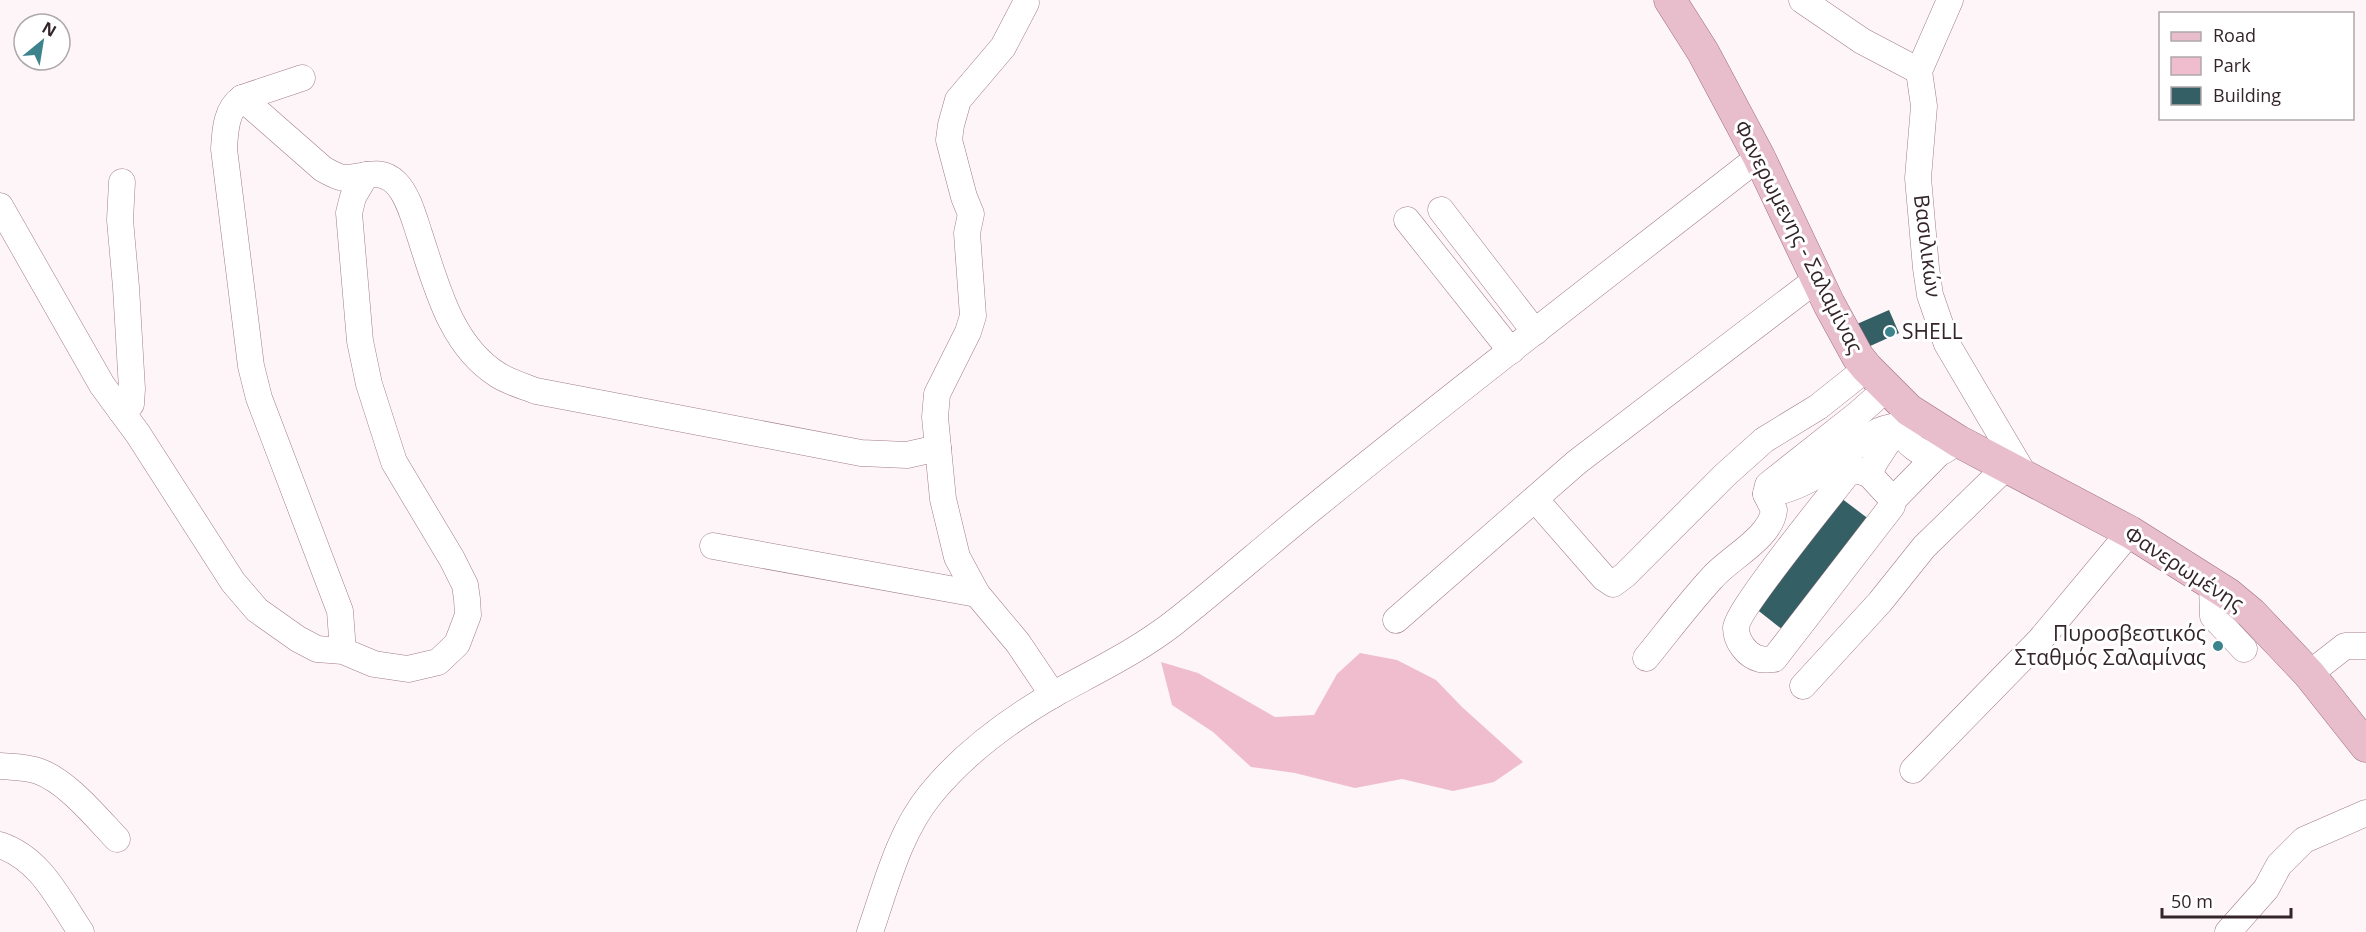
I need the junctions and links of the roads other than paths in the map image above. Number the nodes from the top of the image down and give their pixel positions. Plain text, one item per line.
1 (1670, 0) edge
2 (1802, 0) edge
3 (1950, 0) edge
4 (1026, 3) dead end
5 (1919, 71) junction
6 (302, 78) dead end
7 (242, 98) junction
8 (1759, 157) junction
9 (366, 175) junction
10 (122, 182) dead end
11 (0, 206) edge
12 (1441, 210) dead end
13 (1407, 220) dead end
14 (1817, 279) junction
15 (1535, 332) junction
16 (1511, 351) junction
17 (1877, 378) junction
18 (121, 411) junction
19 (1904, 418) junction
20 (1948, 447) junction
21 (938, 448) junction
22 (2016, 472) junction
23 (1869, 474) junction
24 (1766, 494) junction
25 (1535, 499) junction
26 (1893, 500) junction
27 (2130, 532) junction
28 (713, 546) dead end
29 (2212, 584) junction
30 (977, 594) junction
31 (1396, 620) dead end
32 (2366, 646) edge
33 (2244, 649) dead end
34 (343, 651) junction
35 (1646, 658) dead end
36 (2309, 674) junction
37 (1803, 686) dead end
38 (1053, 695) junction
39 (2366, 746) edge
40 (0, 766) edge
41 (1913, 770) dead end
42 (2366, 813) edge
43 (117, 838) dead end
44 (0, 845) edge
45 (81, 932) edge
46 (870, 932) edge
47 (2228, 932) edge

1 - 8 main road, Φανερωμενης - Σαλαμίνας
2 - 5 street
3 - 5 street
4 - 21 street
5 - 22 street, Βασιλικών
6 - 7 street
7 - 9 street
7 - 34 street
8 - 14 main road, Φανερωμενης - Σαλαμίνας
8 - 15 street
9 - 21 street
9 - 34 street
10 - 18 street
11 - 18 street
12 - 15 street
13 - 16 street
14 - 17 main road, Φανερωμενης - Σαλαμίνας
14 - 25 street
15 - 16 street
16 - 38 street
17 - 19 main road, Φανερωμενης - Σαλαμίνας
17 - 24 street
17 - 25 street
18 - 34 street
19 - 20 main road, Φανερωμενης - Σαλαμίνας
19 - 23 street
19 - 24 street
20 - 22 main road, Φανερωμενης - Σαλαμίνας
20 - 26 street
21 - 30 street
22 - 27 main road, Φανερωμένης
22 - 37 street
23 - 26 street
23 - 26 street
24 - 35 street
25 - 31 street
27 - 29 main road, Φανερωμένης
27 - 41 street
28 - 30 street
29 - 33 street
29 - 36 main road, Φανερωμένης
30 - 38 street
32 - 36 street
36 - 39 main road, Φανερωμένης
38 - 46 street
40 - 43 street
42 - 47 street
44 - 45 street

